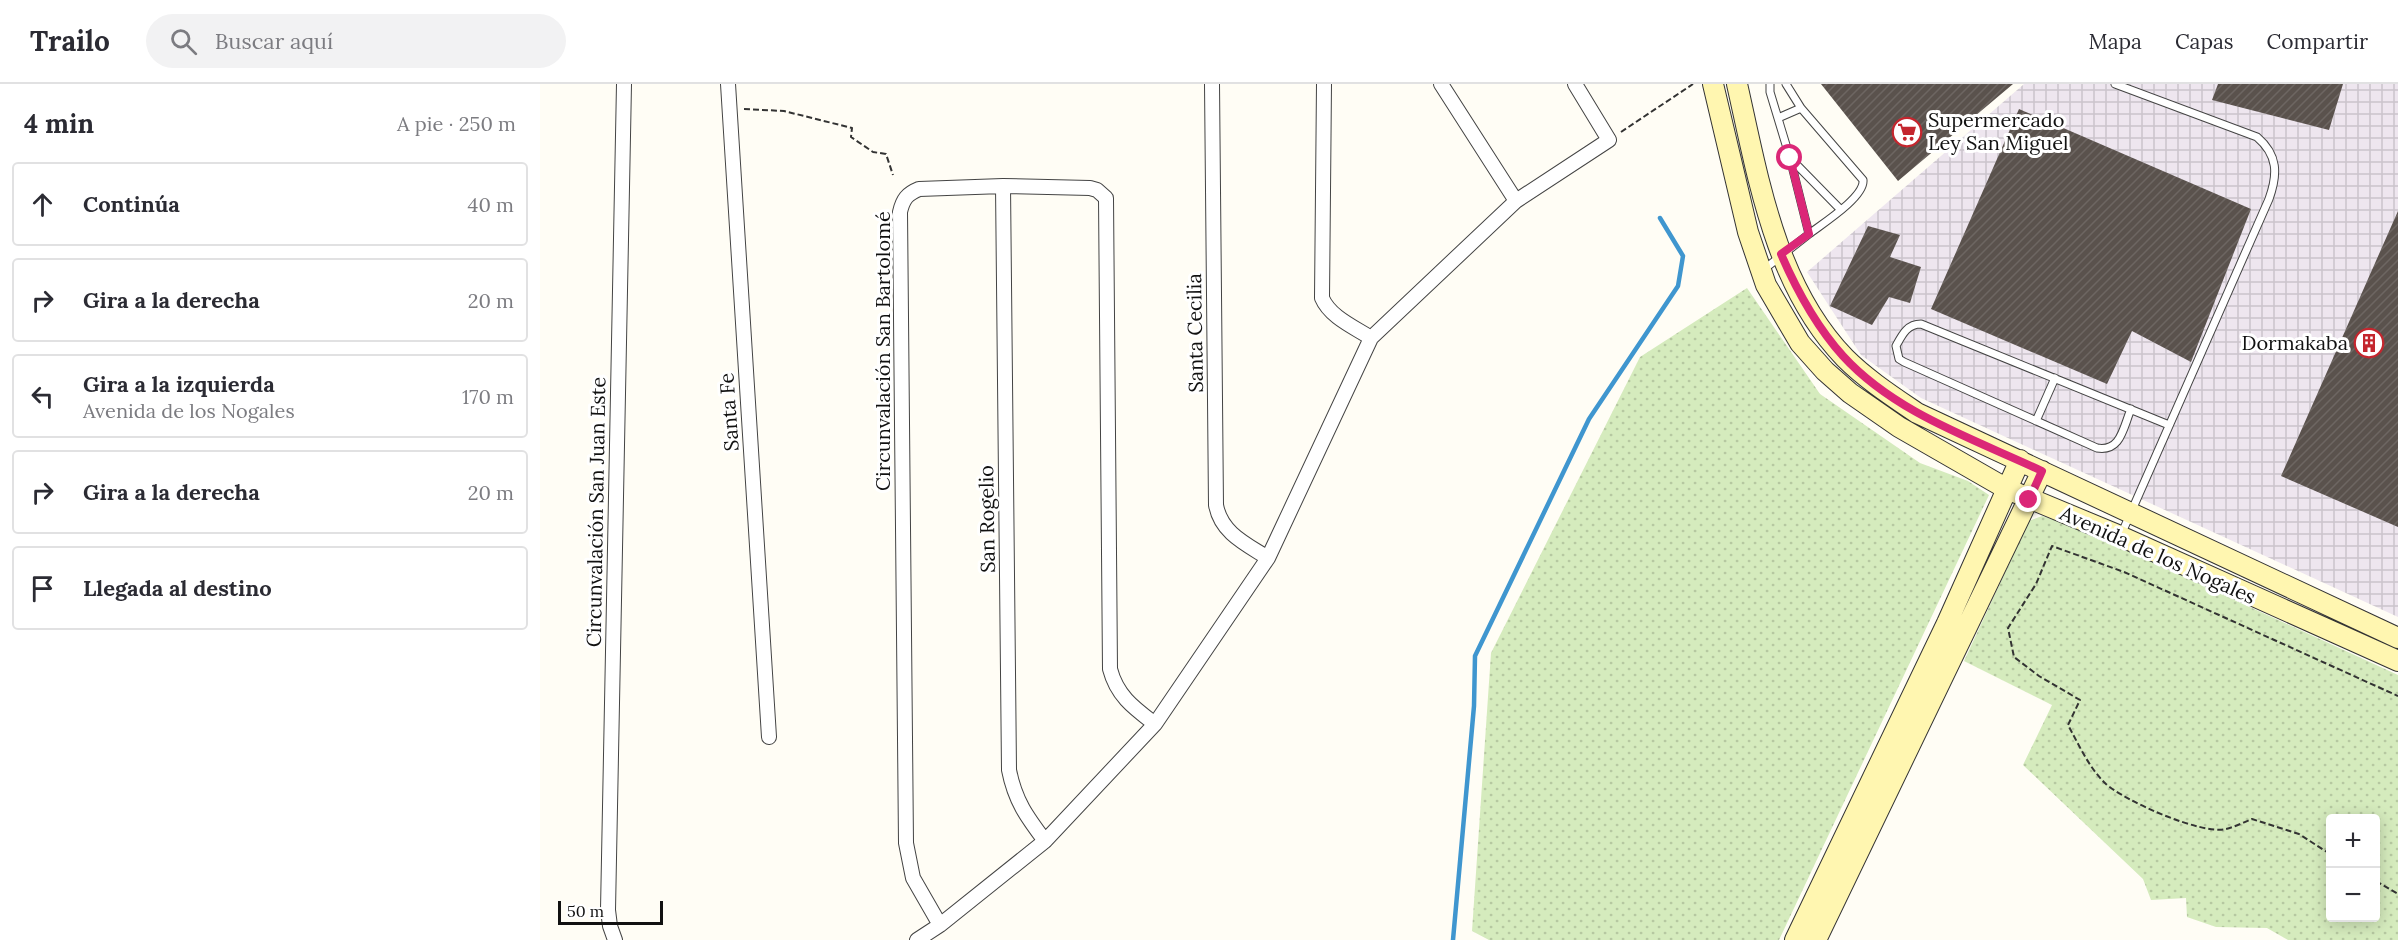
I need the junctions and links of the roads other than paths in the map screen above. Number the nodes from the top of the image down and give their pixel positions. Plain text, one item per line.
1 (624, 84) edge
2 (728, 84) edge
3 (1212, 84) edge
4 (1324, 84) edge
5 (1441, 84) edge
6 (1575, 84) edge
7 (1713, 84) edge
8 (1737, 84) edge
9 (1770, 84) edge
10 (1786, 84) edge
11 (2115, 84) edge
12 (1801, 108) junction
13 (1778, 118) junction
14 (1790, 158) junction
15 (1004, 186) junction
16 (1516, 201) junction
17 (1840, 209) junction
18 (1809, 234) junction
19 (1781, 254) junction
20 (1762, 271) junction
21 (1371, 338) junction
22 (2055, 378) junction
23 (2131, 409) junction
24 (2036, 421) junction
25 (2169, 425) junction
26 (2020, 460) junction
27 (2042, 471) junction
28 (2007, 489) junction
29 (2029, 500) junction
30 (2131, 514) junction
31 (2121, 536) junction
32 (1268, 558) junction
33 (1947, 623) junction
34 (1966, 631) junction
35 (2398, 638) edge
36 (2398, 661) edge
37 (1155, 724) junction
38 (769, 737) dead end
39 (1045, 841) junction
40 (940, 925) junction
41 (615, 940) edge
42 (917, 940) edge
43 (1795, 940) edge
44 (1816, 940) edge

1 - 41 street, Circunvalación San Juan Este
2 - 38 street, Santa Fe
3 - 32 street, Santa Cecilia
4 - 21 street
5 - 16 street
6 - 16 street
7 - 20 main road, Avenida de los Nogales
8 - 19 main road, Avenida de los Nogales
9 - 13 lane
10 - 12 lane
11 - 25 lane
12 - 13 lane
12 - 17 lane
13 - 14 lane
14 - 17 lane
14 - 18 lane
15 - 37 street, Circunvalación San Bartolomé
15 - 39 street, San Rogelio
15 - 40 street, Circunvalación San Bartolomé
16 - 21 street
17 - 18 lane
18 - 19 lane
19 - 20 lane
19 - 26 main road, Avenida de los Nogales
20 - 28 main road, Avenida de los Nogales
21 - 32 street
22 - 23 lane
22 - 24 lane
22 - 24 lane
23 - 24 lane
23 - 25 lane
25 - 30 lane
26 - 27 main road, Avenida de los Nogales
26 - 28 main road
27 - 29 main road
27 - 30 main road, Avenida de los Nogales
28 - 29 main road, Avenida de los Nogales
28 - 33 main road
29 - 31 main road, Avenida de los Nogales
29 - 34 main road
30 - 31 lane
30 - 35 main road, Avenida de los Nogales
31 - 36 main road, Avenida de los Nogales
32 - 37 street
33 - 34 main road
33 - 43 main road
34 - 44 main road
37 - 39 street
39 - 40 street
40 - 42 street

